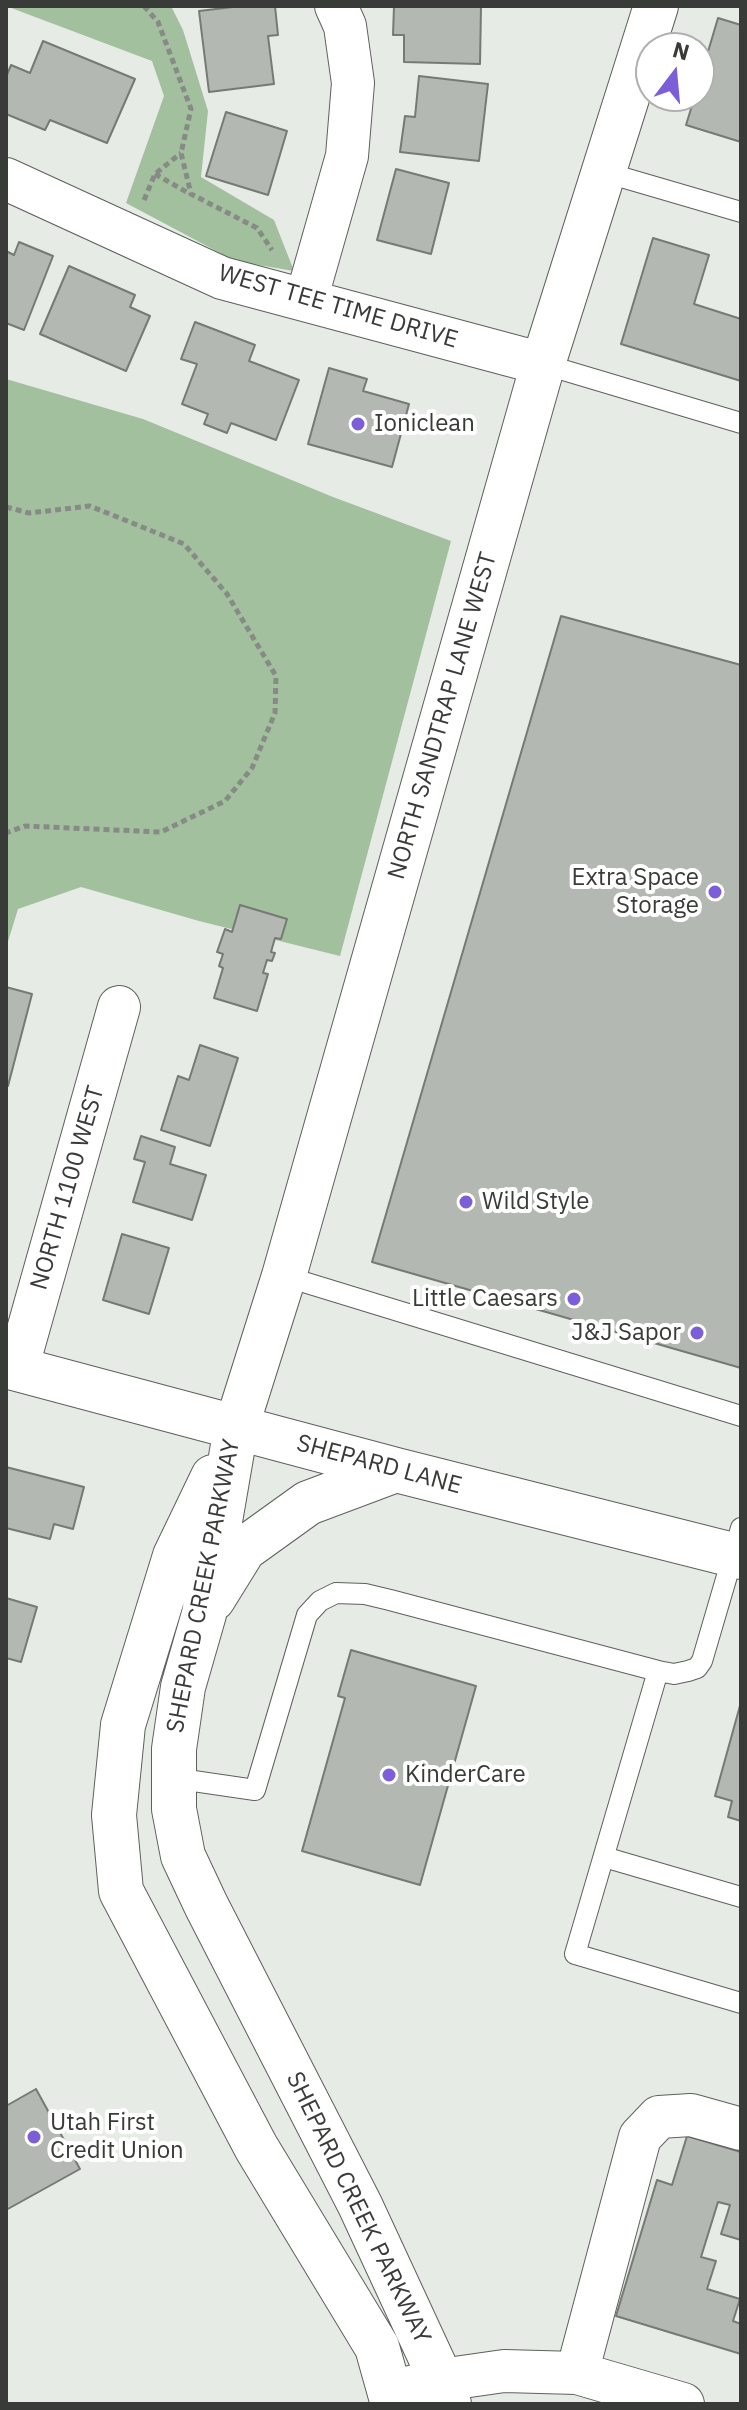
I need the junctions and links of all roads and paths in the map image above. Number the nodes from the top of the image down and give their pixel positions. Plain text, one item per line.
1 (144, 6) edge
2 (336, 6) edge
3 (656, 6) edge
4 (181, 153) junction
5 (604, 172) junction
6 (155, 174) junction
7 (6, 179) edge
8 (191, 194) junction
9 (741, 212) edge
10 (130, 234) junction
11 (273, 252) dead end
12 (306, 300) junction
13 (543, 364) junction
14 (741, 423) edge
15 (6, 507) edge
16 (6, 833) edge
17 (119, 1007) dead end
18 (284, 1276) junction
19 (12, 1368) edge
20 (741, 1416) edge
21 (236, 1428) junction
22 (396, 1470) junction
23 (739, 1547) edge
24 (204, 1614) junction
25 (658, 1671) junction
26 (173, 1778) junction
27 (604, 1857) junction
28 (741, 1897) edge
29 (741, 2003) edge
30 (741, 2129) edge
31 (577, 2373) junction
32 (445, 2392) edge
33 (391, 2398) edge
34 (683, 2404) edge

1 - 4 path
2 - 12 street
3 - 5 street, NORTH SANDTRAP LANE WEST
4 - 6 path
4 - 8 path
5 - 9 lane
5 - 13 street, NORTH SANDTRAP LANE WEST
6 - 8 path
6 - 10 path
7 - 10 street, WEST TEE TIME DRIVE
8 - 11 path
10 - 12 street, WEST TEE TIME DRIVE
12 - 13 street, WEST TEE TIME DRIVE
13 - 14 lane
13 - 18 street, NORTH SANDTRAP LANE WEST
15 - 16 path
17 - 19 street, NORTH 1100 WEST
18 - 20 lane
18 - 21 street, NORTH SANDTRAP LANE WEST
19 - 21 street, SHEPARD LANE
21 - 22 street, SHEPARD LANE
21 - 24 street, SHEPARD CREEK PARKWAY
21 - 33 street, SHEPARD CREEK PARKWAY
22 - 23 street, SHEPARD LANE
22 - 24 street
23 - 25 lane
24 - 26 street, SHEPARD CREEK PARKWAY
25 - 26 lane
25 - 27 lane
26 - 32 street, SHEPARD CREEK PARKWAY
27 - 28 lane
27 - 29 lane
30 - 31 street
31 - 32 street
31 - 34 street
32 - 33 street

